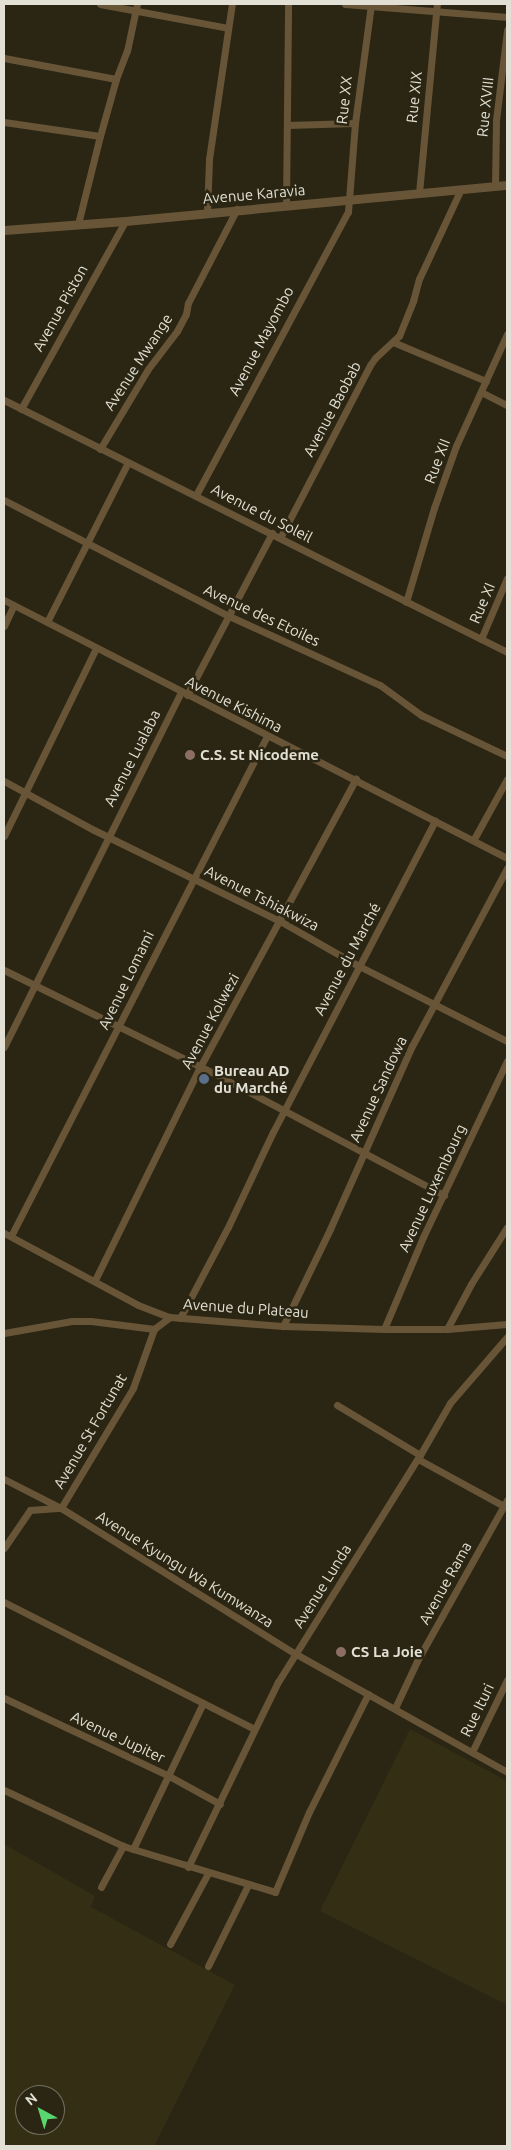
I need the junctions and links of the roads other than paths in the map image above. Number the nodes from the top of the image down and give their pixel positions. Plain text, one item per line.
1 (100, 4) edge
2 (232, 4) edge
3 (288, 4) edge
4 (345, 4) edge
5 (438, 4) edge
6 (370, 5) edge
7 (136, 7) edge
8 (436, 13) junction
9 (507, 17) edge
10 (228, 28) junction
11 (507, 30) edge
12 (4, 58) edge
13 (116, 79) junction
14 (4, 122) edge
15 (355, 123) junction
16 (287, 125) junction
17 (100, 136) junction
18 (507, 185) edge
19 (494, 186) junction
20 (461, 189) junction
21 (419, 193) junction
22 (349, 200) junction
23 (286, 205) junction
24 (237, 209) junction
25 (207, 212) junction
26 (125, 221) junction
27 (78, 224) junction
28 (4, 230) edge
29 (507, 334) edge
30 (393, 342) junction
31 (486, 381) junction
32 (481, 392) junction
33 (4, 400) edge
34 (507, 405) edge
35 (21, 409) junction
36 (100, 449) junction
37 (128, 462) junction
38 (196, 495) junction
39 (4, 500) edge
40 (272, 533) junction
41 (280, 538) junction
42 (86, 542) junction
43 (507, 578) edge
44 (4, 600) edge
45 (406, 602) junction
46 (14, 605) junction
47 (230, 616) junction
48 (47, 622) junction
49 (4, 626) edge
50 (481, 639) junction
51 (96, 648) junction
52 (507, 652) edge
53 (184, 694) junction
54 (267, 736) junction
55 (507, 756) edge
56 (356, 779) junction
57 (507, 779) edge
58 (4, 781) edge
59 (24, 792) junction
60 (436, 821) junction
61 (4, 836) edge
62 (107, 837) junction
63 (474, 839) junction
64 (507, 858) edge
65 (507, 868) edge
66 (193, 878) junction
67 (280, 921) junction
68 (359, 966) junction
69 (4, 970) edge
70 (34, 986) junction
71 (436, 1004) junction
72 (119, 1027) junction
73 (507, 1041) edge
74 (4, 1047) edge
75 (507, 1061) edge
76 (200, 1067) junction
77 (284, 1110) junction
78 (363, 1153) junction
79 (444, 1195) junction
80 (507, 1227) edge
81 (7, 1234) edge
82 (95, 1280) junction
83 (170, 1317) junction
84 (180, 1318) junction
85 (507, 1324) edge
86 (283, 1326) junction
87 (384, 1328) junction
88 (154, 1329) junction
89 (447, 1329) junction
90 (4, 1333) edge
91 (507, 1337) edge
92 (337, 1405) dead end
93 (419, 1458) junction
94 (4, 1479) edge
95 (506, 1503) edge
96 (61, 1508) junction
97 (4, 1548) edge
98 (4, 1602) edge
99 (296, 1654) junction
100 (507, 1680) edge
101 (368, 1694) junction
102 (4, 1698) edge
103 (204, 1703) junction
104 (395, 1708) junction
105 (254, 1729) junction
106 (472, 1752) junction
107 (507, 1772) edge
108 (169, 1776) junction
109 (4, 1790) edge
110 (220, 1804) junction
111 (123, 1846) junction
112 (133, 1849) junction
113 (188, 1867) junction
114 (208, 1873) junction
115 (248, 1885) junction
116 (101, 1887) dead end
117 (170, 1944) dead end
118 (208, 1966) dead end

1 - 7 street
2 - 10 street
3 - 16 street
4 - 6 street
5 - 8 street, Rue XIX
6 - 8 street
6 - 15 street, Rue XX
7 - 10 street
7 - 13 street
8 - 9 street
8 - 21 street, Rue XIX
10 - 25 street
11 - 19 street, Rue XVIII
12 - 13 street
13 - 17 street
14 - 17 street
15 - 16 street
15 - 22 street, Rue XX
16 - 23 street
17 - 27 street
18 - 19 street, Avenue Karavia
19 - 20 street, Avenue Karavia
20 - 21 street, Avenue Karavia
20 - 30 street, Avenue Baobab
21 - 22 street, Avenue Karavia
22 - 23 street, Avenue Karavia
22 - 38 street, Avenue Mayombo
23 - 24 street, Avenue Karavia
24 - 25 street, Avenue Karavia
24 - 36 street, Avenue Mwange
25 - 26 street, Avenue Karavia
26 - 27 street, Avenue Karavia
26 - 35 street, Avenue Piston
27 - 28 street, Avenue Karavia
29 - 31 street, Rue XII
30 - 31 street
30 - 41 street, Avenue Baobab
31 - 32 street, Rue XII
32 - 34 street
32 - 45 street, Rue XII
33 - 35 street, Avenue du Soleil
35 - 36 street, Avenue du Soleil
36 - 37 street, Avenue du Soleil
37 - 38 street, Avenue du Soleil
37 - 42 street
38 - 40 street, Avenue du Soleil
39 - 42 street, Avenue des Etoiles
40 - 41 street, Avenue du Soleil
40 - 47 street, Avenue Lualaba
41 - 45 street, Avenue du Soleil
42 - 47 street, Avenue des Etoiles
42 - 48 street
43 - 50 street, Rue XI
44 - 46 street, Avenue Kishima
45 - 50 street, Avenue du Soleil
46 - 48 street, Avenue Kishima
46 - 49 street
47 - 53 street, Avenue Lualaba
47 - 55 street, Avenue des Etoiles
48 - 51 street, Avenue Kishima
50 - 52 street, Avenue du Soleil
51 - 53 street, Avenue Kishima
51 - 59 street
53 - 54 street, Avenue Kishima
53 - 62 street, Avenue Lualaba
54 - 56 street, Avenue Kishima
54 - 66 street, Avenue Lomami
56 - 60 street, Avenue Kishima
56 - 67 street, Avenue Kolwezi
57 - 63 street
58 - 59 street, Avenue Tshiakwiza
59 - 61 street
59 - 62 street, Avenue Tshiakwiza
60 - 63 street, Avenue Kishima
60 - 68 street, Avenue du Marché
62 - 66 street, Avenue Tshiakwiza
62 - 70 street, Avenue Lualaba
63 - 64 street, Avenue Kishima
65 - 71 street, Avenue Sandowa
66 - 67 street, Avenue Tshiakwiza
66 - 72 street, Avenue Lomami
67 - 68 street, Avenue Tshiakwiza
67 - 76 street, Avenue Kolwezi
68 - 71 street, Avenue Tshiakwiza
68 - 77 street, Avenue du Marché
69 - 70 street
70 - 72 street
70 - 74 street, Avenue Lualaba
71 - 73 street, Avenue Tshiakwiza
71 - 78 street, Avenue Sandowa
72 - 76 street
72 - 81 street, Avenue Lomami
75 - 79 street, Avenue Luxembourg
76 - 77 street
76 - 82 street, Avenue Kolwezi
77 - 78 street
77 - 84 street, Avenue du Marché
78 - 79 street
78 - 86 street, Avenue Sandowa
79 - 87 street, Avenue Luxembourg
80 - 89 street
81 - 82 street, Avenue du Plateau
82 - 83 street, Avenue du Plateau
83 - 84 street, Avenue du Plateau
83 - 88 street
84 - 86 street, Avenue du Plateau
85 - 89 street, Avenue du Plateau
86 - 87 street, Avenue du Plateau
87 - 89 street, Avenue du Plateau
88 - 90 street
88 - 96 street, Avenue St Fortunat
91 - 93 street, Avenue Lunda
92 - 93 street
93 - 95 street
93 - 99 street, Avenue Lunda
94 - 96 street, Avenue Kyungu Wa Kumwanza
95 - 104 street, Avenue Rama
96 - 97 street
96 - 99 street, Avenue Kyungu Wa Kumwanza
98 - 103 street
99 - 101 street, Avenue Kyungu Wa Kumwanza
99 - 105 street, Avenue Lunda
100 - 106 street, Rue Ituri
101 - 104 street, Avenue Kyungu Wa Kumwanza
101 - 115 street
102 - 108 street, Avenue Jupiter
103 - 105 street
103 - 108 street
104 - 106 street, Avenue Kyungu Wa Kumwanza
105 - 110 street, Avenue Lunda
106 - 107 street, Avenue Kyungu Wa Kumwanza
108 - 110 street, Avenue Jupiter
108 - 112 street
109 - 111 street
110 - 113 street, Avenue Lunda
111 - 112 street
111 - 116 street
112 - 113 street
113 - 114 street
114 - 115 street
114 - 117 street
115 - 118 street

